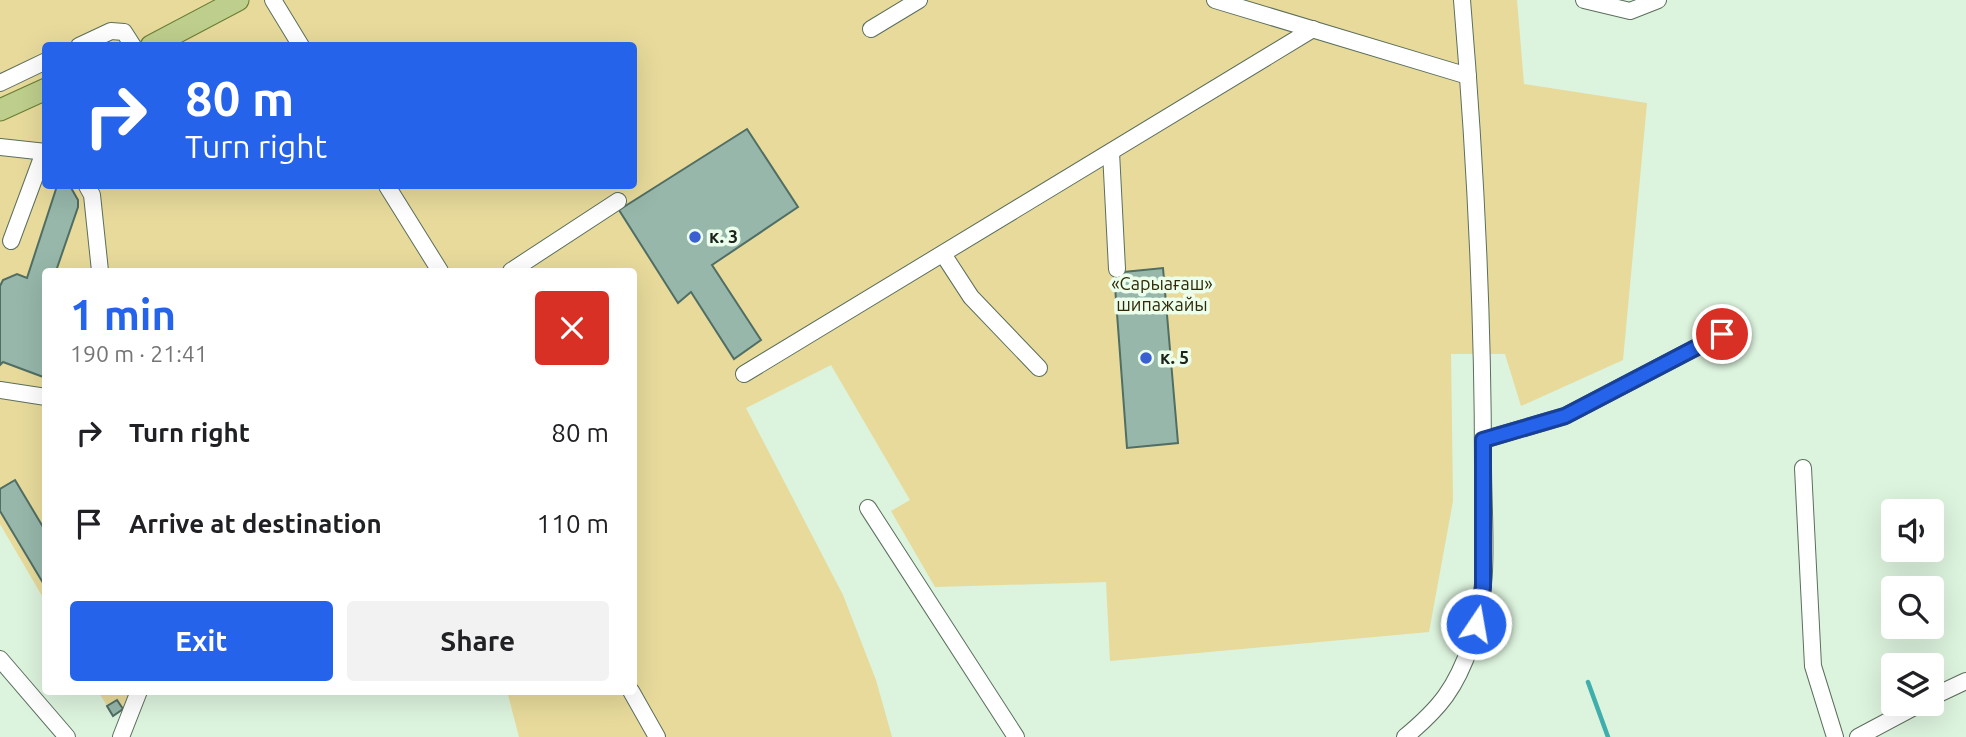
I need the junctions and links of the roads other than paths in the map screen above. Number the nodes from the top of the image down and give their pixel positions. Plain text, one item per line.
1 (238, 0) edge
2 (273, 0) edge
3 (919, 0) edge
4 (1215, 0) edge
5 (1462, 0) edge
6 (1584, 0) edge
7 (1658, 0) edge
8 (871, 29) dead end
9 (1313, 30) junction
10 (87, 42) edge
11 (130, 42) edge
12 (159, 42) edge
13 (299, 42) edge
14 (42, 63) edge
15 (1468, 76) junction
16 (0, 83) edge
17 (42, 91) edge
18 (0, 110) edge
19 (0, 147) edge
20 (42, 152) edge
21 (1111, 152) junction
22 (42, 160) edge
23 (89, 189) edge
24 (389, 189) edge
25 (618, 201) dead end
26 (11, 241) dead end
27 (943, 254) junction
28 (100, 268) edge
29 (438, 268) edge
30 (516, 268) edge
31 (1116, 269) dead end
32 (1722, 334) dead end
33 (1039, 368) dead end
34 (744, 374) dead end
35 (0, 390) edge
36 (42, 396) edge
37 (1483, 440) junction
38 (1803, 468) dead end
39 (868, 508) dead end
40 (0, 659) edge
41 (1966, 681) edge
42 (1944, 691) edge
43 (137, 695) edge
44 (633, 695) edge
45 (1897, 716) edge
46 (67, 737) edge
47 (121, 737) edge
48 (656, 737) edge
49 (1016, 737) edge
50 (1405, 737) edge
51 (1835, 737) edge
52 (1858, 737) edge

1 - 12 main road
2 - 13 street
3 - 8 street
4 - 9 street
5 - 15 street
6 - 7 street
9 - 15 street
9 - 21 street
10 - 11 street
14 - 16 street
15 - 37 street
17 - 18 main road
19 - 20 street
21 - 27 street
21 - 31 street
22 - 26 street
23 - 28 street
24 - 29 street
25 - 30 street
27 - 33 street
27 - 34 street
32 - 37 street
35 - 36 street
37 - 50 street
38 - 51 street
39 - 49 street
40 - 46 street
41 - 42 street
43 - 47 street
44 - 48 street
45 - 52 street

